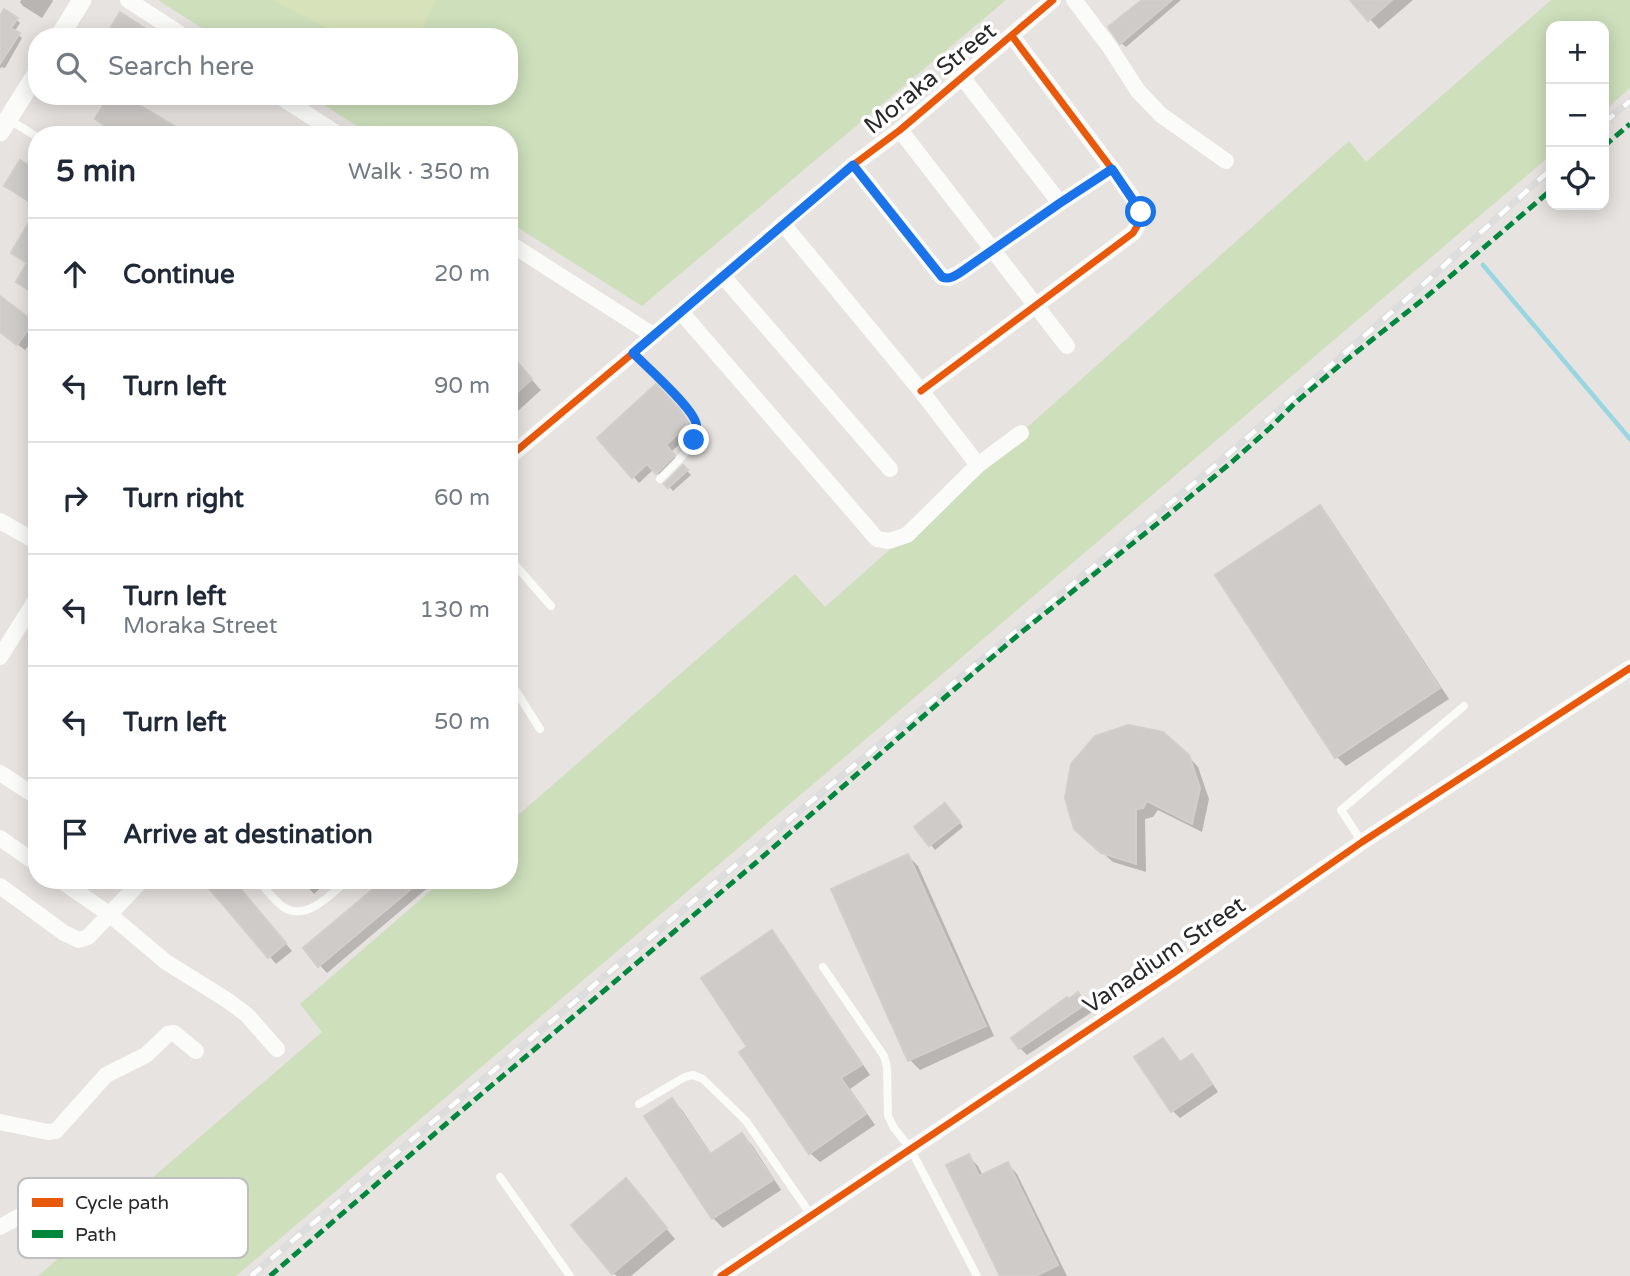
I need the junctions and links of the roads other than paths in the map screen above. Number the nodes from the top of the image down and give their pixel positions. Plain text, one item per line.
1 (82, 0) edge
2 (128, 0) edge
3 (1054, 0) edge
4 (1074, 0) edge
5 (65, 28) edge
6 (172, 28) edge
7 (1012, 36) junction
8 (962, 77) junction
9 (28, 86) edge
10 (293, 105) edge
11 (5, 118) edge
12 (325, 126) edge
13 (900, 130) junction
14 (28, 131) edge
15 (1226, 161) dead end
16 (853, 165) junction
17 (1112, 169) junction
18 (1060, 203) junction
19 (783, 224) junction
20 (518, 249) edge
21 (993, 250) junction
22 (722, 275) junction
23 (1037, 305) junction
24 (681, 312) junction
25 (653, 335) junction
26 (1067, 346) dead end
27 (633, 353) junction
28 (921, 391) junction
29 (1021, 433) dead end
30 (518, 449) edge
31 (978, 465) junction
32 (890, 469) dead end
33 (660, 479) dead end
34 (0, 521) edge
35 (28, 537) edge
36 (518, 568) edge
37 (551, 606) dead end
38 (28, 612) edge
39 (0, 657) edge
40 (1630, 668) edge
41 (518, 694) edge
42 (1464, 705) dead end
43 (540, 729) dead end
44 (0, 773) edge
45 (28, 791) edge
46 (0, 838) edge
47 (1362, 842) junction
48 (28, 858) edge
49 (0, 886) edge
50 (73, 889) edge
51 (133, 889) edge
52 (266, 889) edge
53 (336, 889) edge
54 (109, 914) junction
55 (823, 967) dead end
56 (277, 1049) dead end
57 (196, 1051) dead end
58 (639, 1104) dead end
59 (0, 1122) edge
60 (910, 1147) junction
61 (500, 1177) dead end
62 (811, 1215) junction
63 (18, 1217) edge
64 (0, 1227) edge
65 (570, 1276) edge
66 (721, 1276) edge
67 (977, 1276) edge

1 - 5 street
2 - 6 street
3 - 7 street, Moraka Street
4 - 15 street
7 - 8 street, Moraka Street
7 - 17 street
8 - 13 street, Moraka Street
8 - 18 street
9 - 11 street
10 - 12 street
11 - 14 lane
13 - 16 street, Moraka Street
13 - 21 street
16 - 19 street, Moraka Street
16 - 21 street
17 - 18 street
17 - 23 street
18 - 21 street
19 - 22 street, Moraka Street
19 - 28 street
20 - 25 street
21 - 23 street
22 - 24 street, Moraka Street
22 - 32 street
23 - 26 street
23 - 28 street
24 - 25 street, Moraka Street
24 - 31 street
25 - 27 street, Moraka Street
27 - 30 street, Moraka Street
27 - 33 lane
28 - 31 street
29 - 31 street
34 - 35 street
36 - 37 lane
38 - 39 street
40 - 47 street, Vanadium Street
41 - 43 lane
42 - 47 lane
44 - 45 street
46 - 48 street
47 - 60 street, Vanadium Street
49 - 54 street
50 - 54 street
51 - 54 street
52 - 53 lane
54 - 56 street
55 - 60 lane
57 - 59 street
58 - 62 lane
60 - 62 street, Vanadium Street
60 - 67 lane
61 - 65 lane
62 - 66 street, Vanadium Street
63 - 64 street

